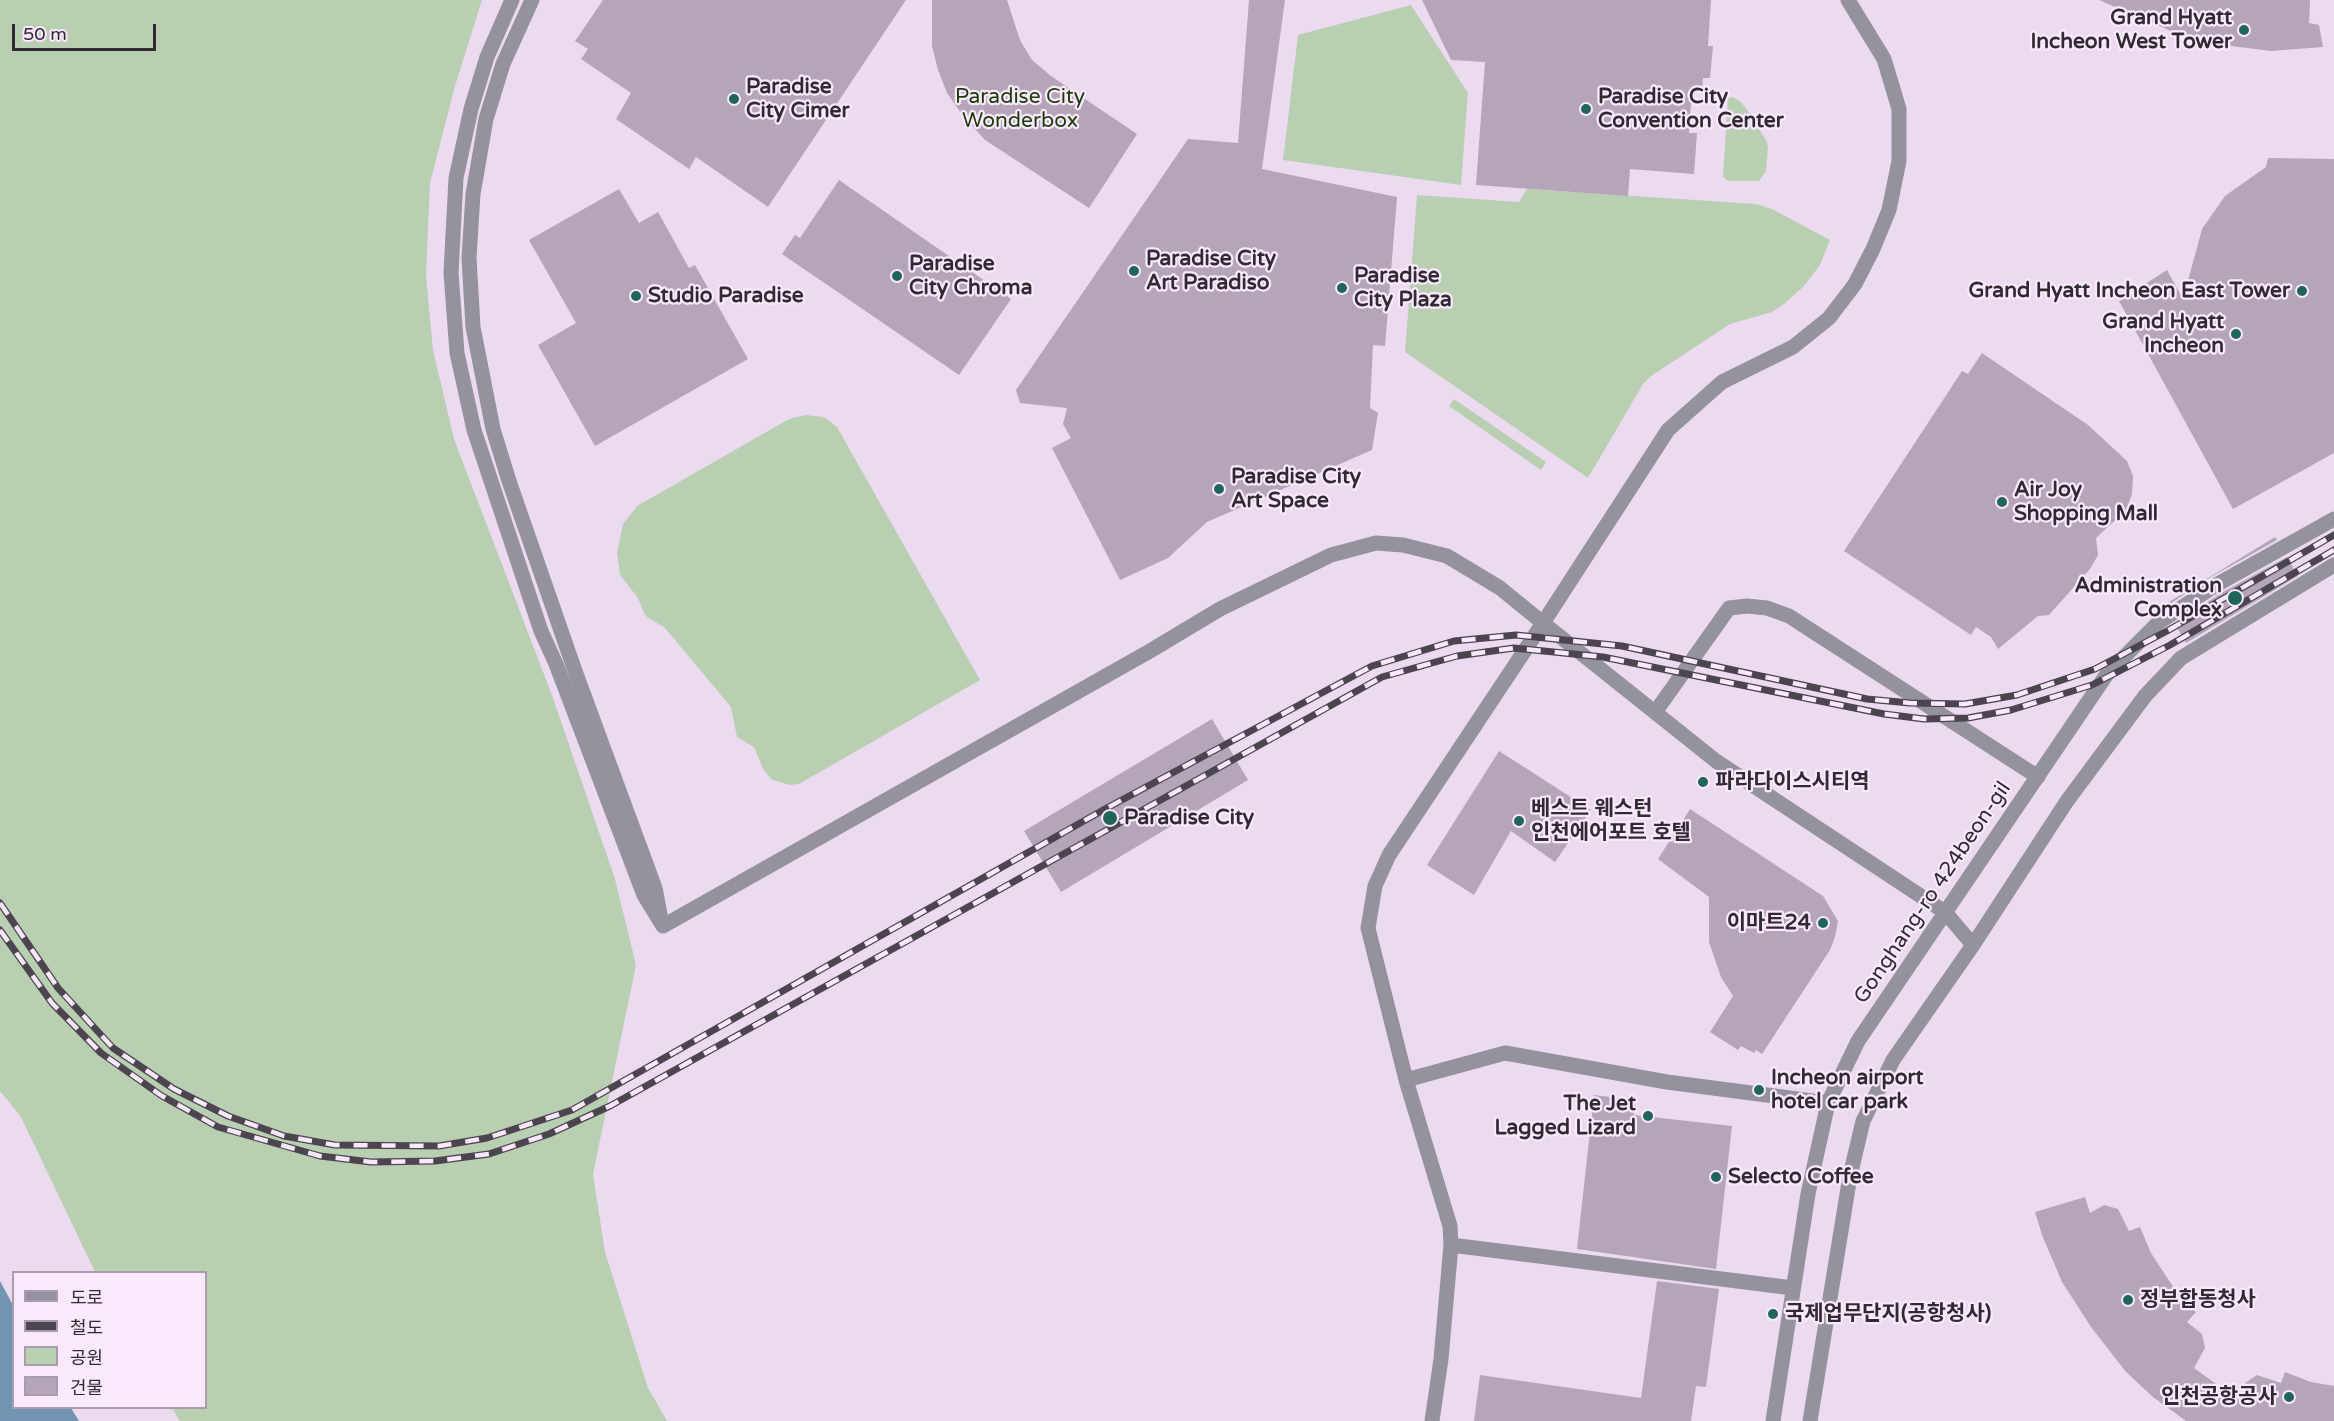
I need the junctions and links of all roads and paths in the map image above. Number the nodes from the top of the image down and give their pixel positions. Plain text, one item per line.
1 (512, 0) edge
2 (532, 0) edge
3 (1848, 0) edge
4 (2334, 519) edge
5 (2334, 565) edge
6 (1543, 623) junction
7 (1656, 711) junction
8 (2038, 777) junction
9 (1945, 912) junction
10 (663, 926) junction
11 (1973, 945) junction
12 (1406, 1080) junction
13 (1828, 1103) junction
14 (1451, 1245) junction
15 (1794, 1288) junction
16 (1432, 1421) edge
17 (1773, 1421) edge
18 (1810, 1421) edge

1 - 10 street
2 - 10 street
3 - 6 street
4 - 8 street, Gonghang-ro 424beon-gil
5 - 11 street
6 - 7 street
6 - 10 street
6 - 12 street
7 - 8 street
7 - 9 street
8 - 9 street, Gonghang-ro 424beon-gil
9 - 11 street
9 - 13 street, Gonghang-ro 424beon-gil
11 - 18 street
12 - 13 street
12 - 14 street
13 - 15 street, Gonghang-ro 424beon-gil
14 - 15 street
14 - 16 street
15 - 17 street, Gonghang-ro 424beon-gil

